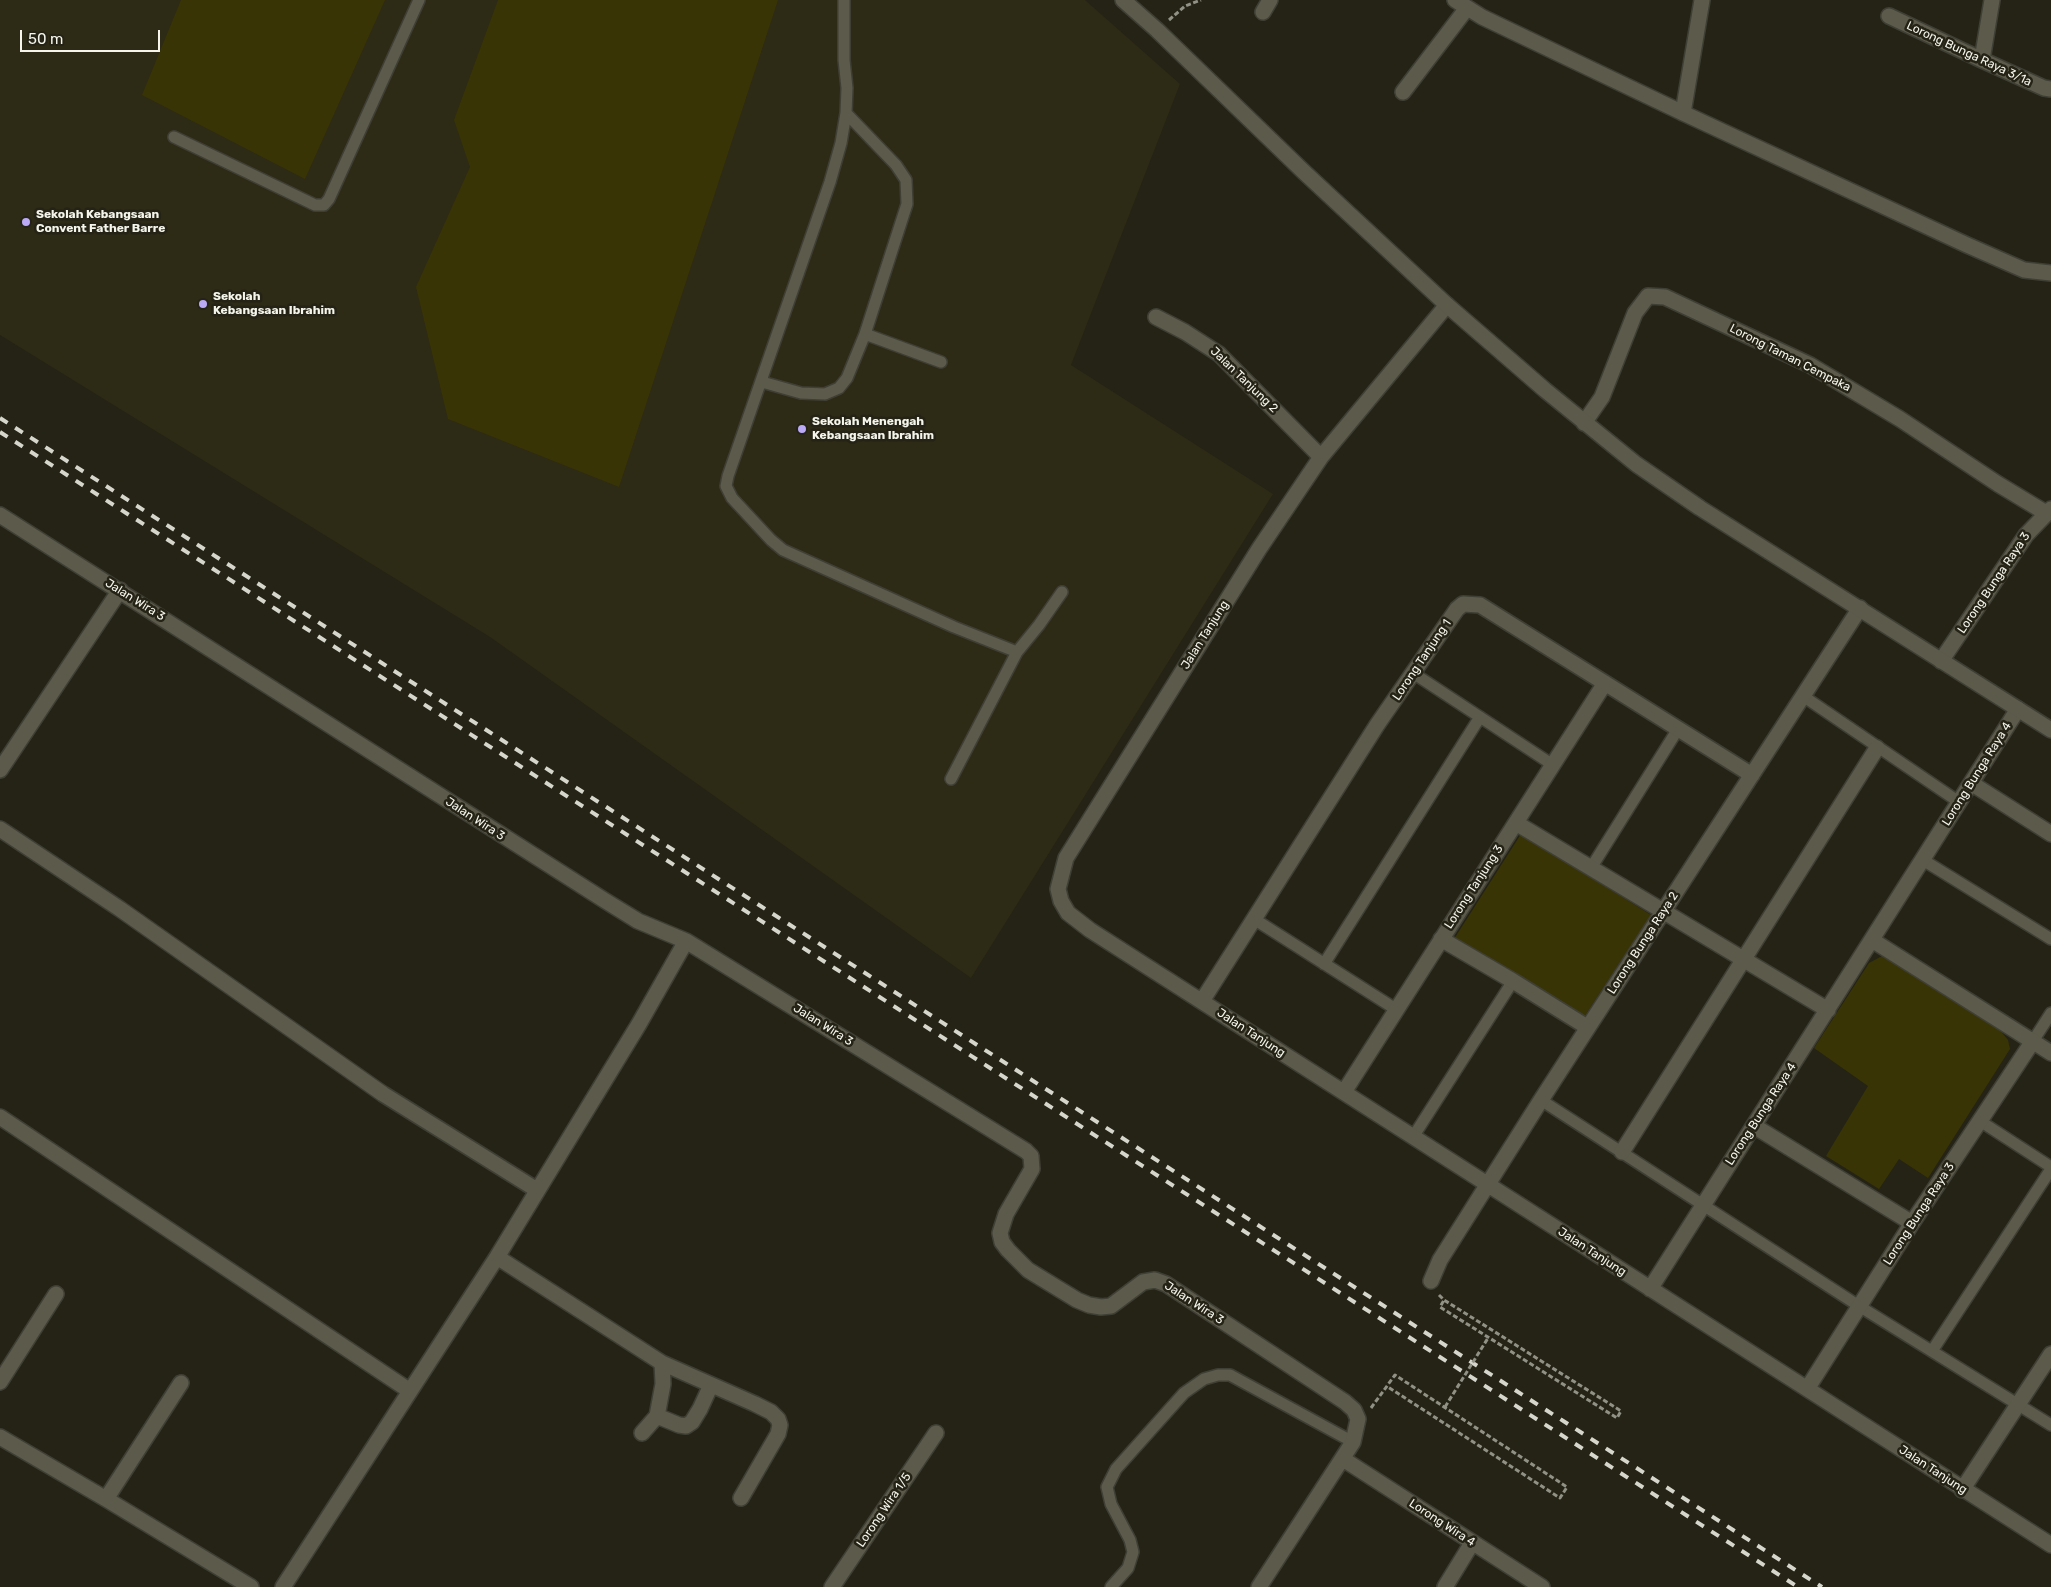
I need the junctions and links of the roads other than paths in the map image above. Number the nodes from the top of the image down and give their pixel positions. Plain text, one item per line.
1 (419, 0) edge
2 (844, 0) edge
3 (1123, 0) edge
4 (1702, 0) edge
5 (1992, 0) edge
6 (1461, 4) edge
7 (1888, 16) dead end
8 (1982, 60) junction
9 (2051, 89) edge
10 (1403, 92) dead end
11 (846, 113) junction
12 (1683, 113) junction
13 (174, 137) dead end
14 (2051, 273) edge
15 (1447, 305) junction
16 (1156, 317) dead end
17 (865, 334) junction
18 (941, 362) dead end
19 (762, 382) junction
20 (1584, 423) junction
21 (1321, 457) junction
22 (2048, 511) edge
23 (0, 515) edge
24 (120, 590) junction
25 (1062, 592) dead end
26 (1860, 608) junction
27 (1018, 652) junction
28 (1942, 661) junction
29 (1413, 673) junction
30 (1605, 683) junction
31 (1803, 696) junction
32 (2018, 709) junction
33 (1480, 717) junction
34 (1678, 729) junction
35 (2051, 730) edge
36 (1877, 748) junction
37 (1553, 765) junction
38 (0, 770) edge
39 (1752, 775) junction
40 (951, 779) dead end
41 (1971, 783) junction
42 (1959, 802) junction
43 (1516, 823) junction
44 (0, 829) edge
45 (2051, 834) edge
46 (1923, 860) junction
47 (1591, 868) junction
48 (1664, 911) junction
49 (1254, 919) junction
50 (1441, 939) junction
51 (2051, 939) edge
52 (1872, 940) junction
53 (686, 941) junction
54 (1744, 960) junction
55 (1324, 964) junction
56 (1513, 981) junction
57 (1202, 1001) junction
58 (1397, 1010) junction
59 (1828, 1010) junction
60 (2051, 1014) edge
61 (1587, 1027) junction
62 (2032, 1041) junction
63 (2051, 1053) edge
64 (1344, 1092) junction
65 (1541, 1100) junction
66 (0, 1117) edge
67 (1980, 1121) junction
68 (1754, 1126) junction
69 (1413, 1137) junction
70 (1622, 1152) junction
71 (2051, 1168) edge
72 (1487, 1184) junction
73 (537, 1190) junction
74 (1702, 1204) junction
75 (1912, 1224) junction
76 (497, 1257) junction
77 (1431, 1281) dead end
78 (1650, 1289) junction
79 (56, 1294) dead end
80 (1859, 1306) junction
81 (1932, 1351) junction
82 (2051, 1354) edge
83 (662, 1364) junction
84 (0, 1382) edge
85 (181, 1383) dead end
86 (711, 1385) junction
87 (1807, 1389) junction
88 (410, 1391) junction
89 (2018, 1405) junction
90 (657, 1416) junction
91 (2051, 1425) edge
92 (642, 1433) dead end
93 (936, 1433) dead end
94 (0, 1437) edge
95 (1353, 1442) junction
96 (1343, 1458) junction
97 (1962, 1490) junction
98 (741, 1498) dead end
99 (106, 1499) junction
100 (1472, 1543) junction
101 (2051, 1545) edge
102 (251, 1587) edge
103 (283, 1587) edge
104 (832, 1587) edge
105 (1111, 1587) edge
106 (1258, 1587) edge
107 (1445, 1587) edge
108 (1542, 1587) edge

1 - 13 lane
2 - 11 lane
3 - 15 street
4 - 12 street
5 - 8 street
6 - 10 street
6 - 12 street
7 - 8 street, Lorong Bunga Raya 3/1a
8 - 9 street, Lorong Bunga Raya 3/1a
11 - 17 lane
11 - 19 lane
12 - 14 street
15 - 20 street
15 - 21 street, Jalan Tanjung
16 - 21 street, Jalan Tanjung 2
17 - 18 lane
17 - 19 lane
19 - 27 lane
20 - 22 street, Lorong Taman Cempaka
20 - 26 street
21 - 57 street, Jalan Tanjung
22 - 28 street, Lorong Bunga Raya 3
23 - 24 street, Jalan Wira 3
24 - 38 street
24 - 53 street, Jalan Wira 3
25 - 27 lane
26 - 28 street
26 - 31 street, Lorong Bunga Raya 2
27 - 40 lane
28 - 32 street
29 - 30 street, Lorong Tanjung 1
29 - 33 lane
29 - 49 street, Lorong Tanjung 1
30 - 34 street, Lorong Tanjung 1
30 - 37 street, Lorong Tanjung 3
31 - 36 lane
31 - 39 street, Lorong Bunga Raya 2
32 - 35 street
32 - 41 street, Lorong Bunga Raya 4
33 - 37 lane
33 - 55 lane
34 - 39 street, Lorong Tanjung 1
34 - 47 lane
36 - 42 lane
36 - 54 street
37 - 43 street, Lorong Tanjung 3
39 - 48 street, Lorong Bunga Raya 2
41 - 42 street, Lorong Bunga Raya 4
41 - 45 street
42 - 46 street, Lorong Bunga Raya 4
43 - 47 street
43 - 50 street, Lorong Tanjung 3
44 - 73 street
46 - 51 lane
46 - 52 street, Lorong Bunga Raya 4
47 - 48 street
48 - 54 street
48 - 61 street, Lorong Bunga Raya 2
49 - 55 lane
49 - 57 street, Lorong Tanjung 1
50 - 56 street
50 - 58 street, Lorong Tanjung 3
52 - 59 street, Lorong Bunga Raya 4
52 - 62 street
53 - 73 street
53 - 95 street, Jalan Wira 3
54 - 59 street
54 - 70 street
55 - 58 lane
56 - 61 street
56 - 69 lane
57 - 64 street, Jalan Tanjung
58 - 64 street, Lorong Tanjung 3
59 - 68 street, Lorong Bunga Raya 4
60 - 62 lane
61 - 65 street, Lorong Bunga Raya 2
62 - 63 street
62 - 67 street, Lorong Bunga Raya 3
64 - 69 street, Jalan Tanjung
65 - 70 lane
65 - 72 street, Lorong Bunga Raya 2
66 - 88 street
67 - 71 lane
67 - 75 street, Lorong Bunga Raya 3
68 - 74 street, Lorong Bunga Raya 4
68 - 75 street
69 - 72 street, Jalan Tanjung
70 - 74 lane
71 - 81 lane
72 - 77 street, Lorong Bunga Raya 2
72 - 78 street, Jalan Tanjung
73 - 76 street
74 - 78 street, Lorong Bunga Raya 4
74 - 80 lane
75 - 80 street, Lorong Bunga Raya 3
76 - 83 street
76 - 88 street
78 - 87 street, Jalan Tanjung
79 - 84 street
80 - 81 lane
80 - 87 street, Lorong Bunga Raya 3
81 - 89 lane
82 - 89 street
83 - 86 street
83 - 90 street
85 - 99 street
86 - 90 street
86 - 98 street
87 - 97 street, Jalan Tanjung
88 - 103 street
89 - 91 lane
89 - 97 street
90 - 92 street
93 - 104 street, Lorong Wira 1/5
94 - 99 street
95 - 96 street, Jalan Wira 3
95 - 105 lane
96 - 100 street, Lorong Wira 4
96 - 106 street, Jalan Wira 3
97 - 101 street, Jalan Tanjung
99 - 102 street
100 - 107 street
100 - 108 street, Lorong Wira 4

